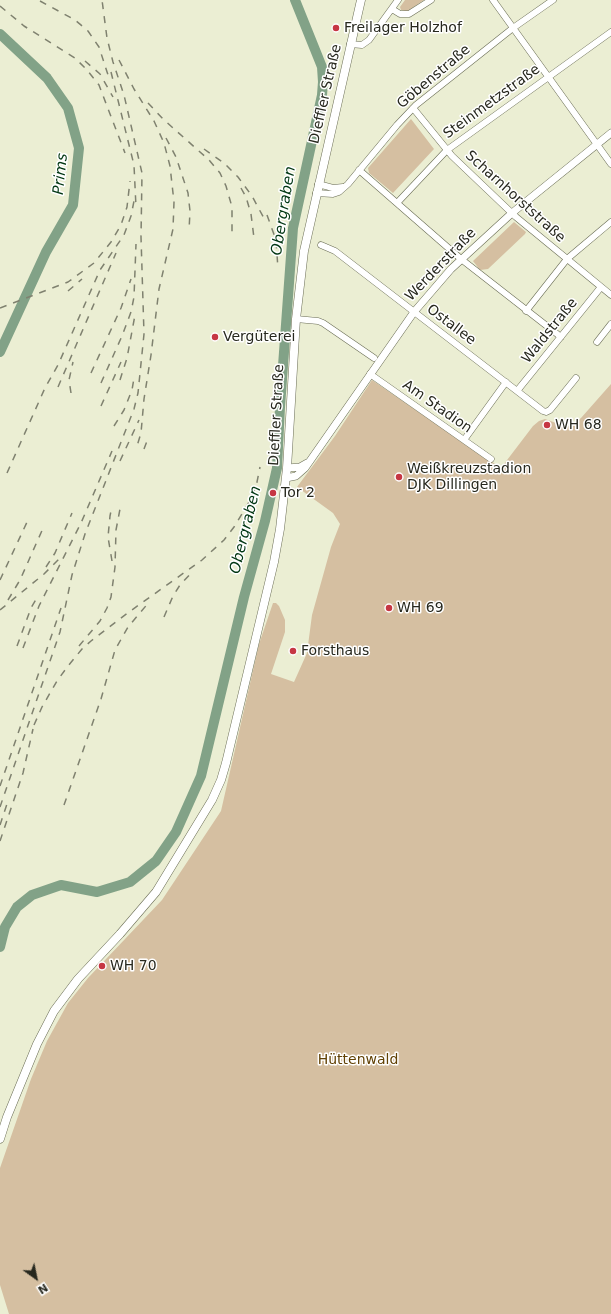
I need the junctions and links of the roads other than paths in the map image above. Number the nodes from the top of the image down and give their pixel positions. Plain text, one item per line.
1 (361, 0) edge
2 (398, 0) edge
3 (431, 0) edge
4 (492, 0) edge
5 (553, 0) edge
6 (392, 9) junction
7 (513, 28) junction
8 (611, 32) edge
9 (350, 44) junction
10 (548, 77) junction
11 (413, 108) junction
12 (611, 133) edge
13 (596, 145) junction
14 (447, 150) junction
15 (611, 164) edge
16 (359, 170) junction
17 (318, 184) junction
18 (343, 187) junction
19 (316, 193) junction
20 (397, 203) junction
21 (512, 213) junction
22 (611, 222) edge
23 (321, 245) dead end
24 (461, 259) junction
25 (567, 259) junction
26 (601, 287) junction
27 (611, 295) edge
28 (526, 311) junction
29 (414, 312) junction
30 (296, 319) junction
31 (611, 324) edge
32 (561, 337) junction
33 (597, 342) dead end
34 (374, 358) dead end
35 (370, 374) junction
36 (576, 378) dead end
37 (506, 382) junction
38 (517, 390) junction
39 (464, 440) junction
40 (491, 459) dead end
41 (307, 463) junction
42 (287, 468) junction
43 (286, 478) junction
44 (0, 1139) edge

1 - 9 main road, Dieffler Straße
2 - 6 street
3 - 6 street
4 - 7 street
5 - 7 street, Göbenstraße
6 - 9 street
7 - 10 street
7 - 11 street, Göbenstraße
8 - 10 street, Steinmetzstraße
9 - 17 main road, Dieffler Straße
10 - 13 street
10 - 14 street, Steinmetzstraße
11 - 14 street, Scharnhorststraße
11 - 16 street, Göbenstraße
12 - 13 street, Werderstraße
13 - 15 street
13 - 21 street, Werderstraße
14 - 20 street, Steinmetzstraße
14 - 21 street, Scharnhorststraße
16 - 18 street, Göbenstraße
16 - 20 street
17 - 18 street
17 - 19 main road, Dieffler Straße
18 - 19 street, Göbenstraße
19 - 30 main road, Dieffler Straße
20 - 24 street
21 - 24 street, Werderstraße
21 - 25 street, Scharnhorststraße
22 - 25 street
23 - 29 street, Ostallee
24 - 28 street
24 - 29 street, Werderstraße
25 - 26 street, Scharnhorststraße
25 - 28 street
26 - 27 street, Scharnhorststraße
26 - 32 street, Waldstraße
28 - 32 street
29 - 35 street, Werderstraße
29 - 37 street, Ostallee
30 - 34 street
30 - 42 main road, Dieffler Straße
31 - 33 street
32 - 38 street, Waldstraße
35 - 39 street, Am Stadion
35 - 41 street, Werderstraße
36 - 38 street, Ostallee
37 - 38 street, Ostallee
37 - 39 street
39 - 40 street, Am Stadion
41 - 42 street
41 - 43 street, Werderstraße
42 - 43 main road, Dieffler Straße
43 - 44 main road, Dieffler Straße

